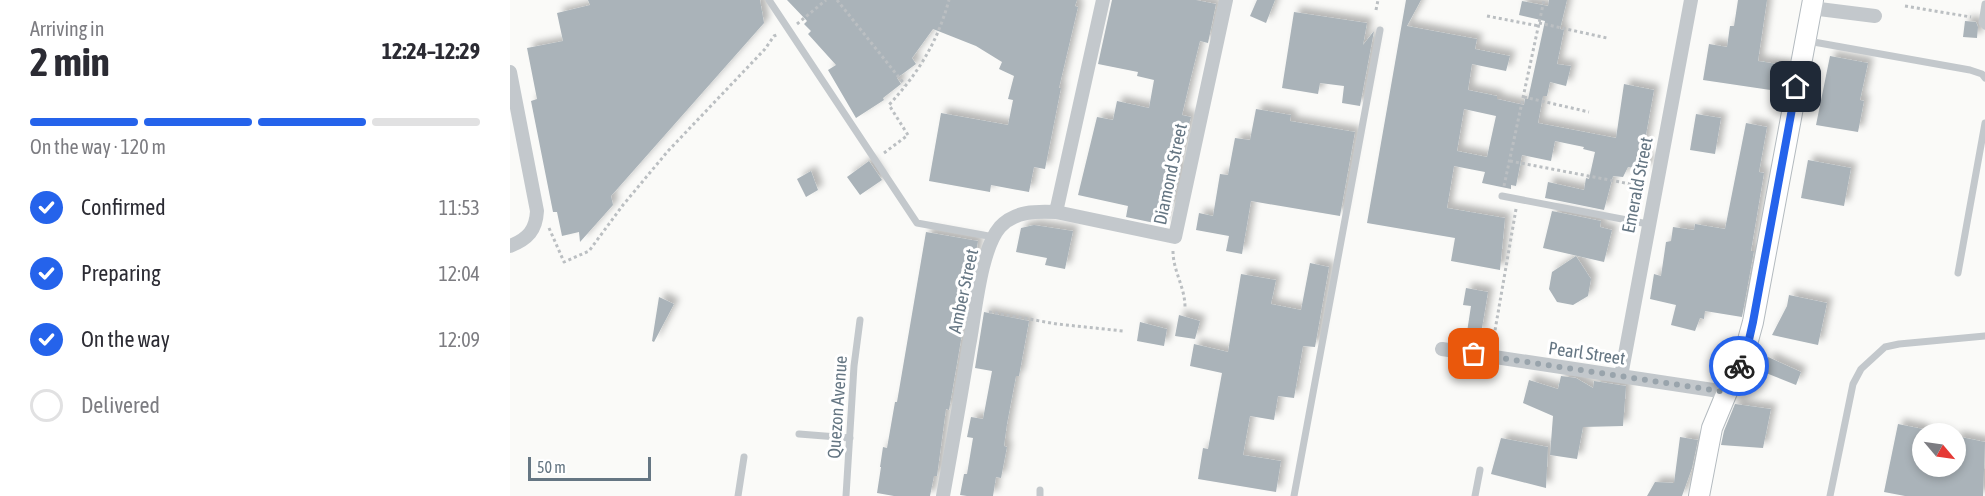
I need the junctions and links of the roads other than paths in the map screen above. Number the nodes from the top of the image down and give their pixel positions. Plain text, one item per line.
1 (768, 0) edge
2 (1103, 0) edge
3 (1226, 0) edge
4 (1690, 0) edge
5 (1812, 4) edge
6 (1985, 4) edge
7 (1875, 16) dead end
8 (1984, 23) edge
9 (1380, 30) dead end
10 (1805, 40) junction
11 (510, 72) edge
12 (1985, 78) edge
13 (1985, 123) edge
14 (1502, 196) road end
15 (1056, 212) junction
16 (1648, 224) junction
17 (994, 237) junction
18 (510, 246) edge
19 (1958, 273) dead end
20 (860, 320) dead end
21 (1985, 336) edge
22 (1442, 349) dead end
23 (1621, 376) junction
24 (1726, 392) junction
25 (800, 434) dead end
26 (850, 438) junction
27 (744, 457) dead end
28 (1480, 470) dead end
29 (738, 496) edge
30 (846, 496) edge
31 (943, 496) edge
32 (1294, 496) edge
33 (1475, 496) edge
34 (1699, 496) edge
35 (1830, 496) edge

1 - 17 lane
2 - 15 street
3 - 15 street, Diamond Street
4 - 16 street, Emerald Street
5 - 7 street
5 - 10 street
6 - 8 lane
9 - 32 lane
10 - 12 lane
10 - 24 street
11 - 18 street
13 - 19 lane
14 - 16 lane
15 - 17 street, Amber Street
16 - 23 street, Emerald Street
17 - 31 street, Amber Street
20 - 26 lane, Quezon Avenue
21 - 35 lane
22 - 23 street, Pearl Street
23 - 24 street, Pearl Street
24 - 34 street
25 - 26 lane
26 - 30 lane, Quezon Avenue
27 - 29 lane
28 - 33 lane

